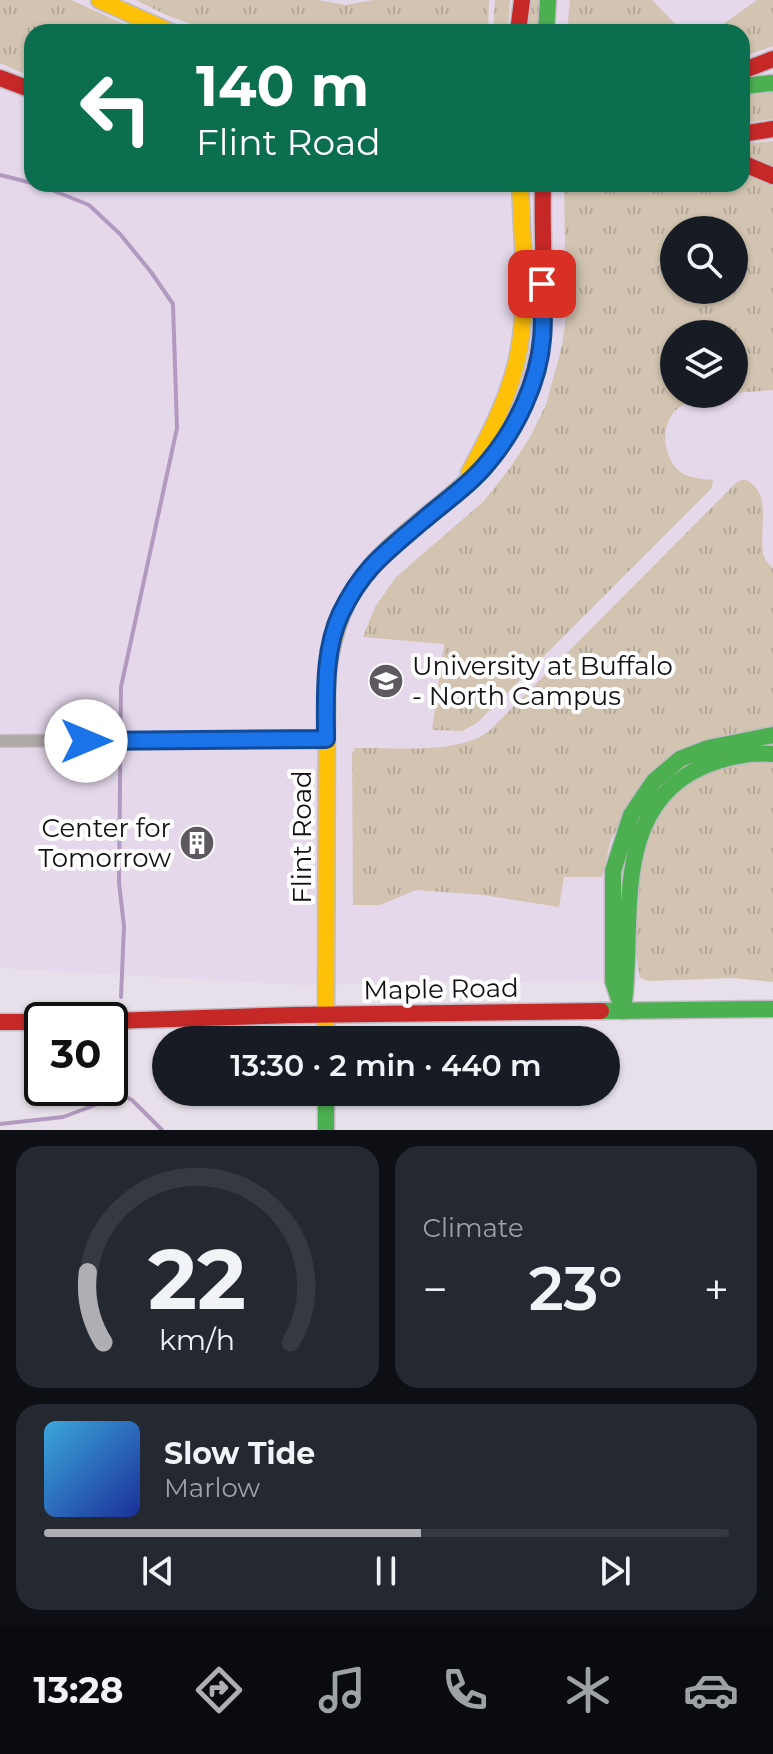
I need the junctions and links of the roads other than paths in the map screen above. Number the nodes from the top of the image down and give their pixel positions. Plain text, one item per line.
1 (99, 0) edge
2 (522, 0) edge
3 (548, 0) edge
4 (153, 24) edge
5 (519, 24) edge
6 (546, 24) edge
7 (773, 59) edge
8 (750, 68) edge
9 (0, 78) edge
10 (773, 83) edge
11 (750, 85) edge
12 (24, 87) edge
13 (773, 129) edge
14 (750, 133) edge
15 (750, 166) edge
16 (773, 176) edge
17 (520, 192) edge
18 (543, 192) edge
19 (456, 491) junction
20 (773, 735) edge
21 (326, 739) junction
22 (0, 741) edge
23 (773, 754) edge
24 (773, 1009) edge
25 (623, 1011) junction
26 (326, 1015) junction
27 (128, 1020) edge
28 (0, 1022) edge
29 (24, 1022) edge
30 (326, 1026) edge
31 (326, 1106) edge
32 (326, 1130) edge

1 - 4 main road
2 - 5 main road
3 - 6 main road
7 - 8 main road
9 - 12 main road
10 - 11 main road
13 - 14 main road
15 - 16 main road
17 - 19 main road, Flint Road
18 - 19 main road, Flint Road
19 - 21 main road, Flint Road
20 - 25 main road
21 - 22 street
21 - 26 main road, Flint Road
23 - 25 main road
24 - 25 main road, Maple Road
25 - 26 main road, Maple Road
26 - 27 main road, Maple Road
26 - 30 main road, Flint Road
28 - 29 main road
31 - 32 main road

